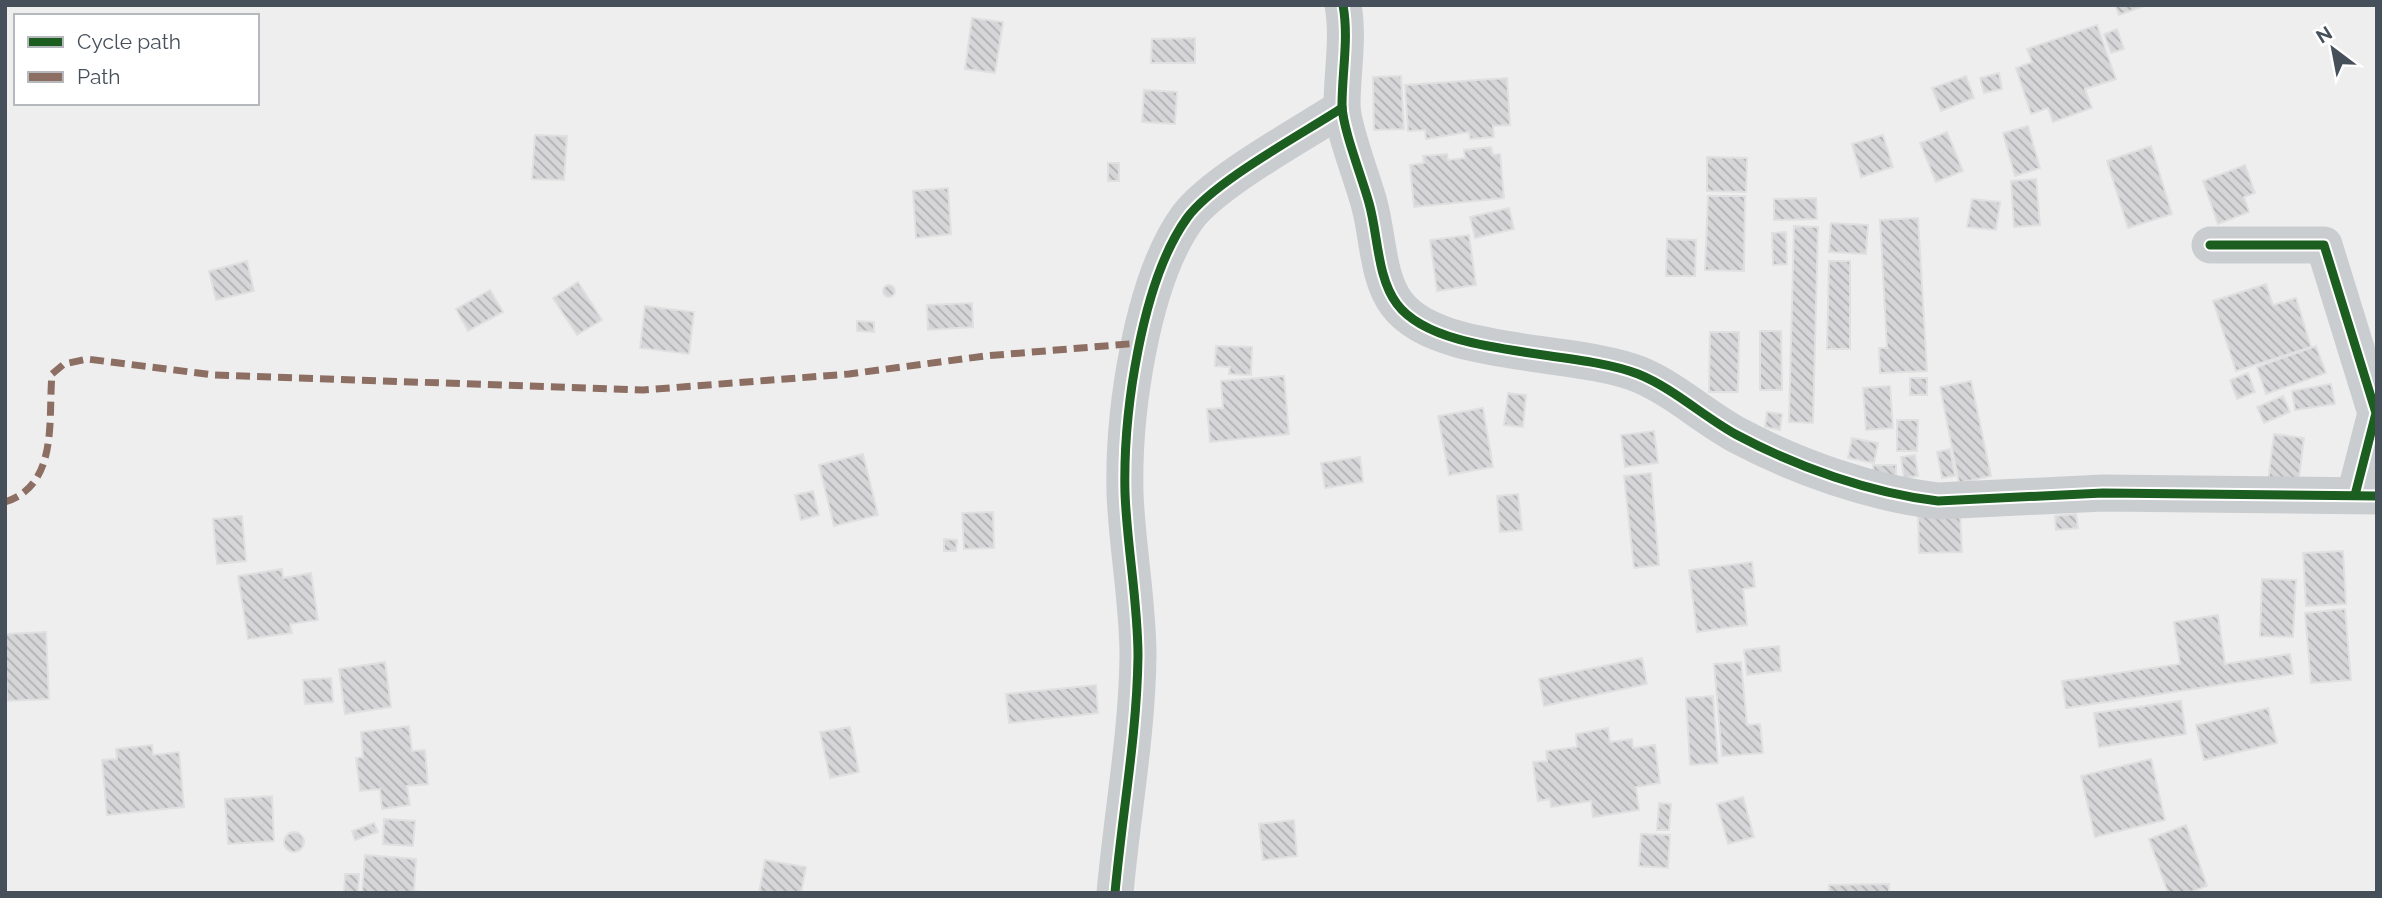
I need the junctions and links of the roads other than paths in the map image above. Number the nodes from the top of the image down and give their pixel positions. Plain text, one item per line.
1 (1343, 5) edge
2 (1342, 108) junction
3 (2210, 245) dead end
4 (2366, 496) edge
5 (1115, 893) edge

1 - 2 street
2 - 4 street
2 - 5 street
3 - 4 street

